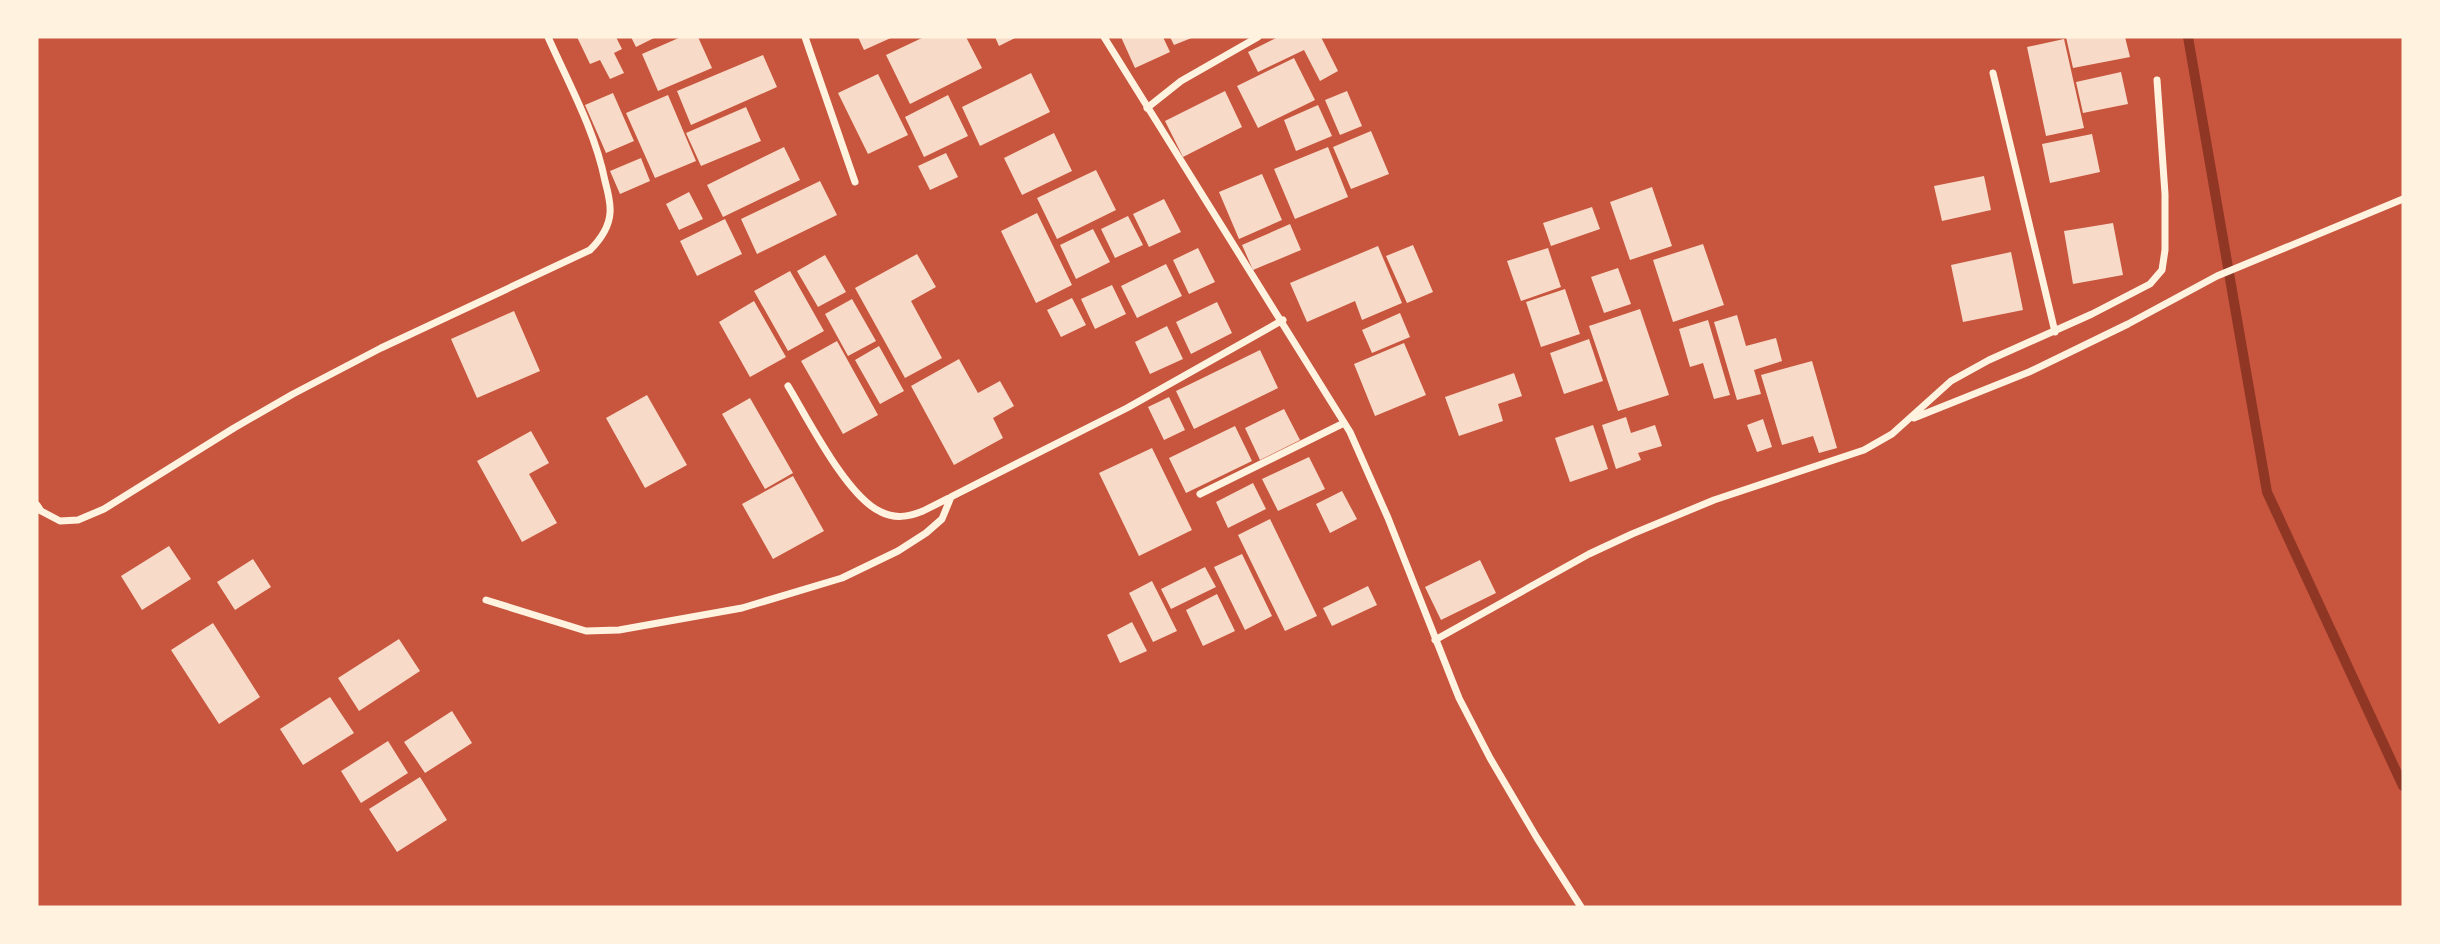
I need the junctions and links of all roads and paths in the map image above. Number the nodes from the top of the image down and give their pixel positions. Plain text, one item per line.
1 (548, 37) edge
2 (805, 37) edge
3 (1104, 37) edge
4 (1258, 37) edge
5 (1993, 72) dead end
6 (2157, 80) dead end
7 (1147, 108) junction
8 (855, 182) dead end
9 (2403, 200) edge
10 (1283, 320) junction
11 (2055, 332) junction
12 (788, 386) dead end
13 (1907, 421) junction
14 (1344, 423) junction
15 (1200, 494) dead end
16 (952, 496) junction
17 (37, 505) edge
18 (486, 600) dead end
19 (1435, 640) junction
20 (1581, 907) edge

1 - 17 street
2 - 8 street
3 - 7 street
4 - 7 street
5 - 11 street
6 - 11 street
7 - 10 street
9 - 13 street
10 - 14 street
10 - 16 street
11 - 13 street
12 - 16 street
13 - 19 street
14 - 15 street
14 - 19 street
16 - 18 street
19 - 20 street

